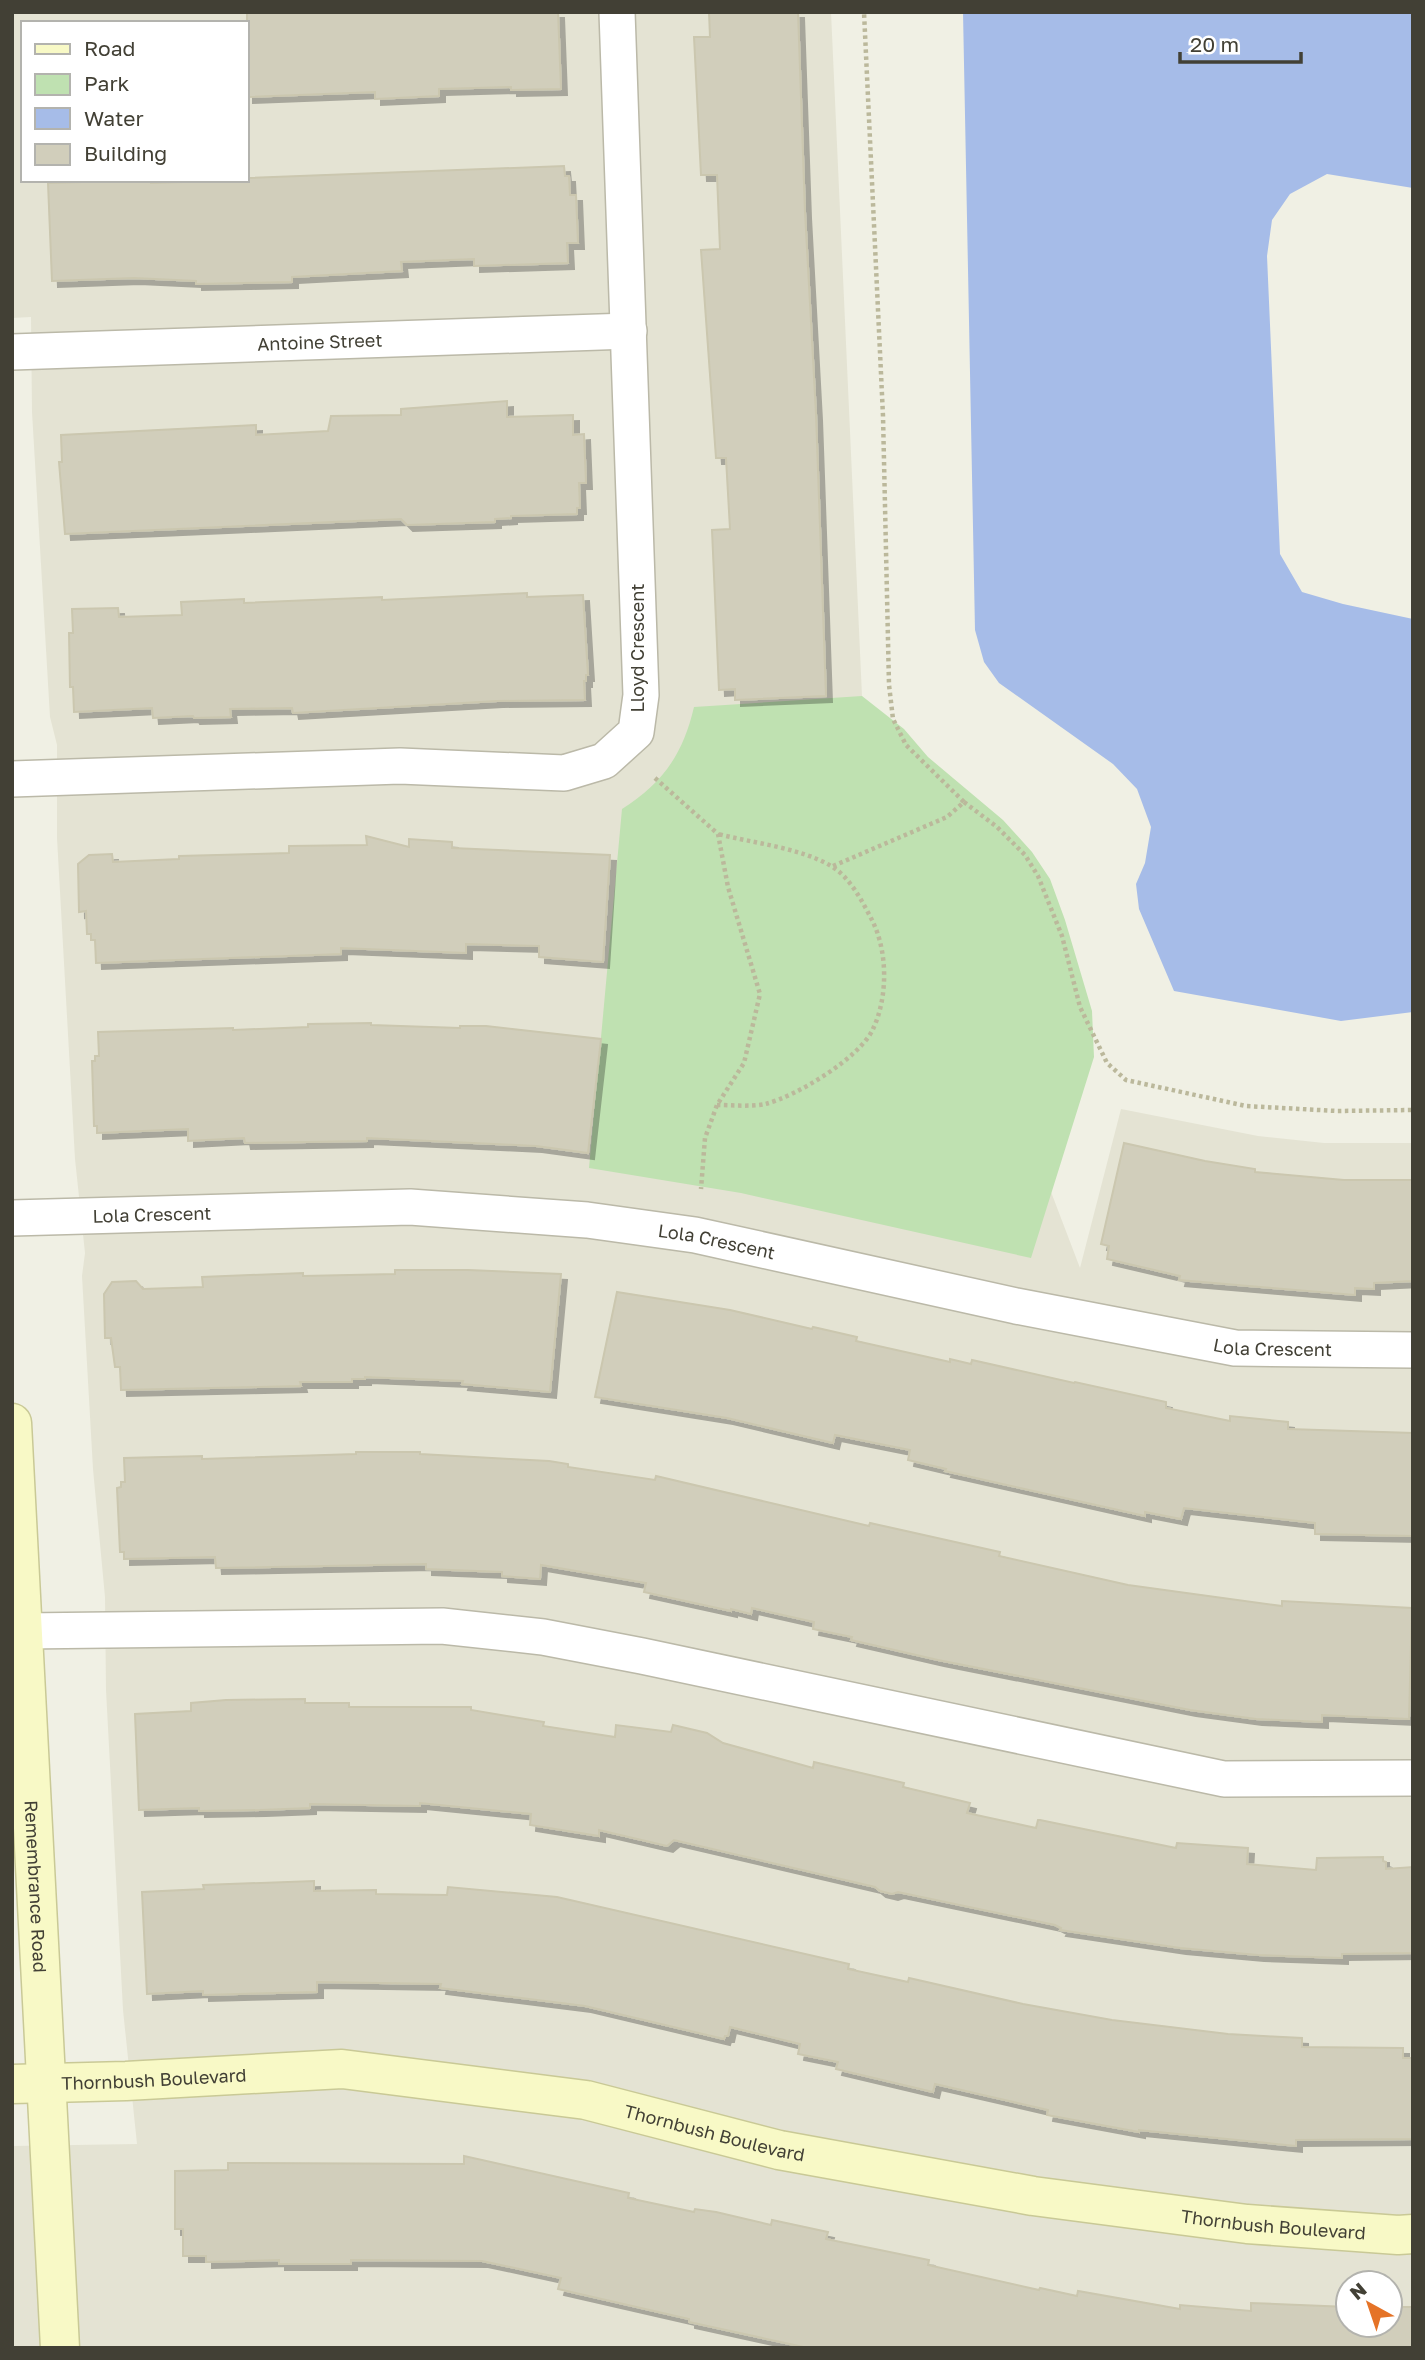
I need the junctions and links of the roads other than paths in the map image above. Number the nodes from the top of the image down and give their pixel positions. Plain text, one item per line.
1 (617, 12) edge
2 (629, 331) junction
3 (12, 352) edge
4 (12, 779) edge
5 (12, 1218) edge
6 (1413, 1350) edge
7 (12, 1423) edge
8 (23, 1631) junction
9 (1413, 1779) edge
10 (29, 2084) edge
11 (1413, 2234) edge
12 (60, 2348) edge

1 - 2 street, Lloyd Crescent
2 - 3 street, Antoine Street
2 - 4 street, Lloyd Crescent
5 - 6 street, Lola Crescent
7 - 8 street, Remembrance Road
8 - 9 street
8 - 10 street, Remembrance Road
10 - 11 street, Thornbush Boulevard
10 - 12 street, Remembrance Road

